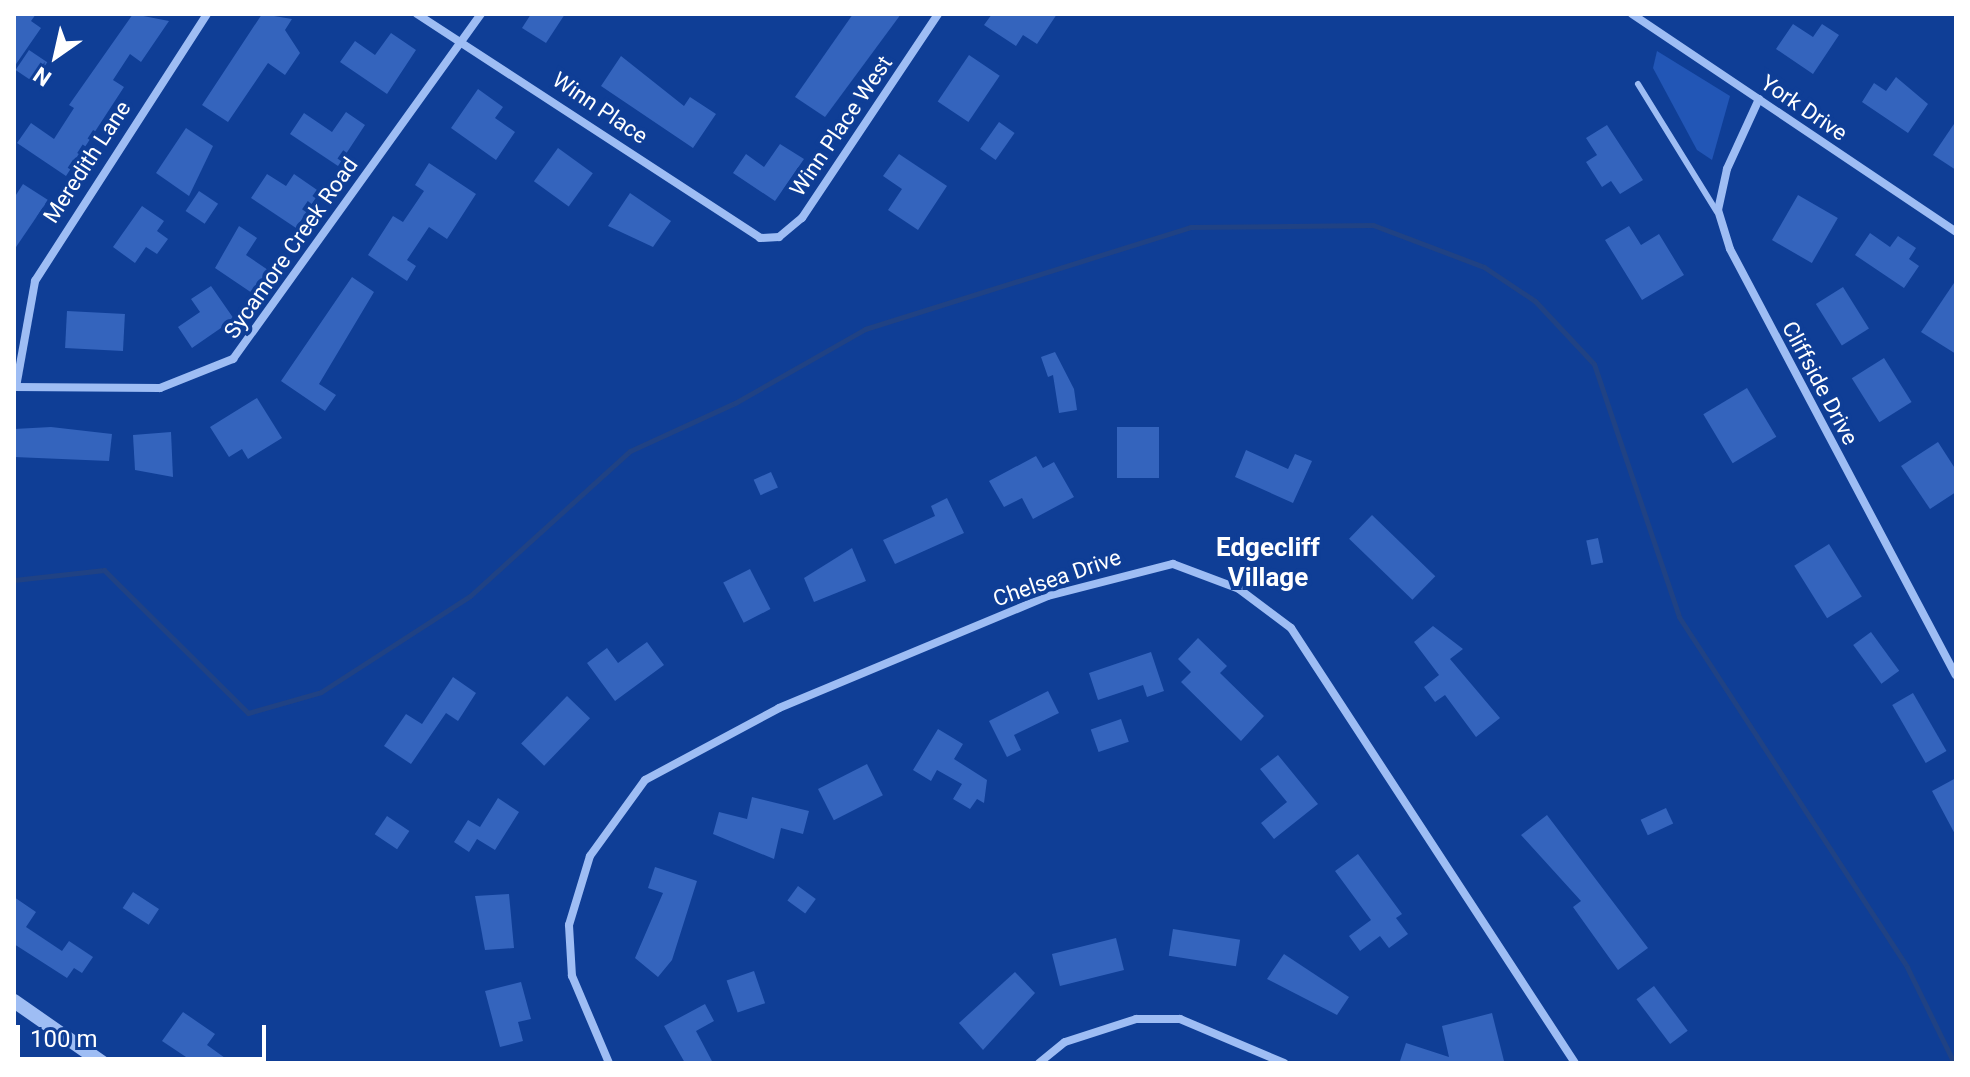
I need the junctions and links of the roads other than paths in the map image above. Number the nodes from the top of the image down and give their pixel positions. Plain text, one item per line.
1 (207, 14) edge
2 (417, 14) edge
3 (481, 14) edge
4 (938, 14) edge
5 (1632, 14) edge
6 (462, 38) junction
7 (1638, 84) dead end
8 (1759, 99) junction
9 (1719, 215) junction
10 (1956, 232) edge
11 (760, 238) joint
12 (15, 387) edge
13 (1956, 675) edge
14 (14, 1001) edge
15 (103, 1063) edge
16 (609, 1063) edge
17 (1039, 1063) edge
18 (1284, 1063) edge
19 (1575, 1063) edge

1 - 12 street, Meredith Lane
2 - 6 street, Winn Place
3 - 6 street, Sycamore Creek Road
4 - 11 street, Winn Place West
5 - 8 street, York Drive
6 - 11 street, Winn Place
6 - 12 street, Sycamore Creek Road
7 - 9 lane
8 - 9 street
8 - 10 street, York Drive
9 - 13 street, Cliffside Drive
14 - 15 street
16 - 19 street, Chelsea Drive
17 - 18 street

